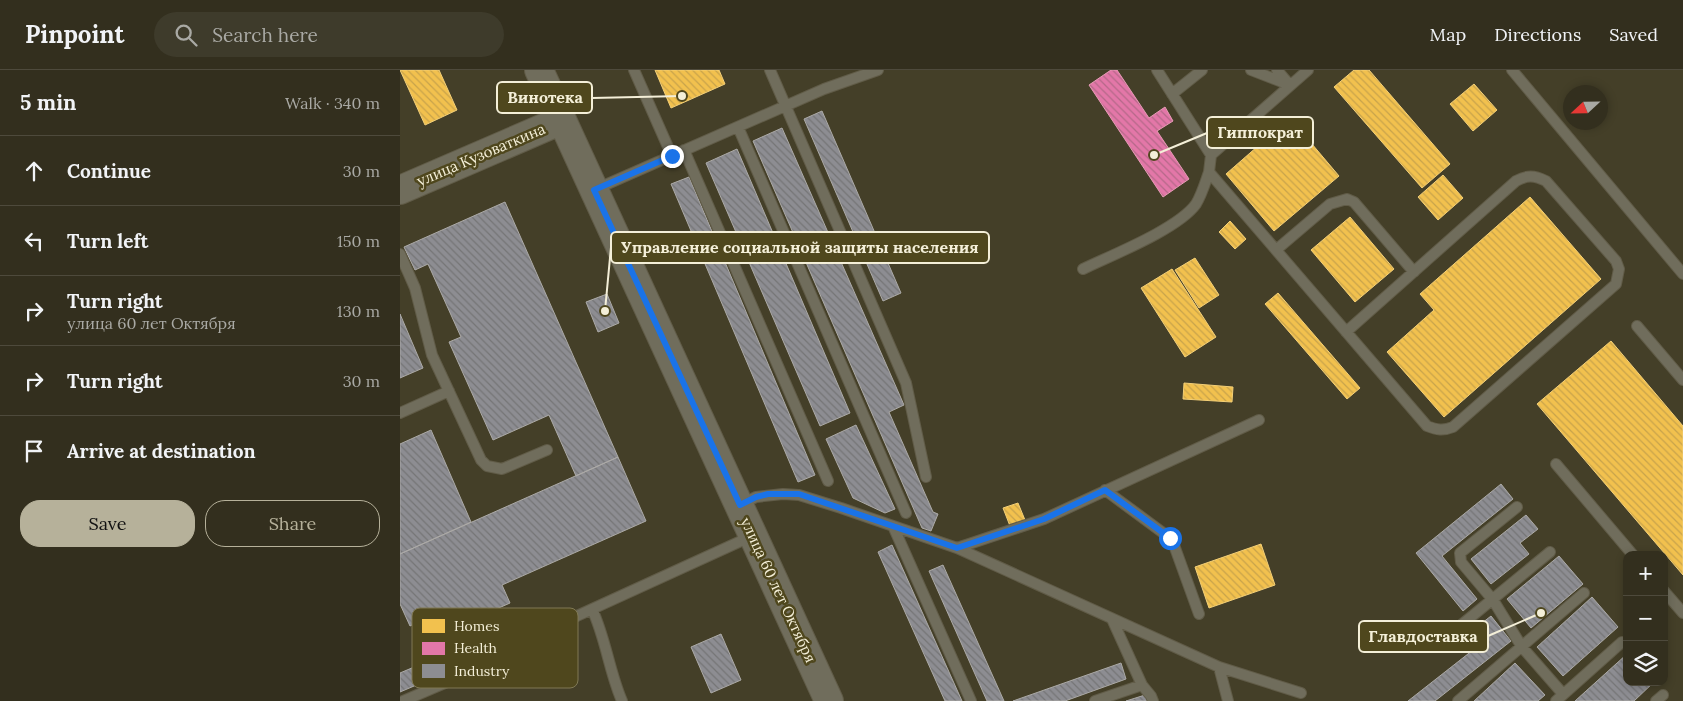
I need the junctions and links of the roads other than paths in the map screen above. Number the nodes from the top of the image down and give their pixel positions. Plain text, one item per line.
1 (539, 70) edge
2 (634, 70) edge
3 (770, 70) edge
4 (878, 70) edge
5 (1157, 70) edge
6 (1202, 70) edge
7 (1251, 70) edge
8 (1277, 70) edge
9 (1308, 70) edge
10 (1512, 70) edge
11 (1290, 86) junction
12 (1172, 94) junction
13 (786, 106) junction
14 (562, 120) junction
15 (738, 127) junction
16 (684, 150) junction
17 (1210, 155) junction
18 (672, 156) junction
19 (1209, 172) junction
20 (400, 190) edge
21 (594, 190) junction
22 (1276, 250) junction
23 (400, 254) edge
24 (1083, 268) dead end
25 (1414, 272) junction
26 (1683, 274) edge
27 (1637, 326) dead end
28 (1346, 332) junction
29 (1683, 380) edge
30 (449, 391) junction
31 (400, 413) edge
32 (1259, 420) dead end
33 (547, 450) dead end
34 (1556, 464) dead end
35 (926, 477) dead end
36 (828, 481) dead end
37 (1105, 490) junction
38 (740, 505) junction
39 (1517, 508) dead end
40 (906, 513) dead end
41 (893, 526) junction
42 (754, 535) junction
43 (957, 548) junction
44 (1630, 551) edge
45 (1550, 552) dead end
46 (1584, 593) dead end
47 (1668, 596) edge
48 (1493, 600) junction
49 (592, 609) junction
50 (1683, 613) edge
51 (1199, 614) dead end
52 (578, 615) edge
53 (1112, 619) junction
54 (1460, 626) dead end
55 (1622, 642) dead end
56 (1522, 647) junction
57 (1219, 667) junction
58 (1142, 685) junction
59 (434, 688) edge
60 (1301, 692) dead end
61 (1559, 698) edge
62 (403, 701) edge
63 (622, 701) edge
64 (829, 701) edge
65 (971, 701) edge
66 (1095, 701) edge
67 (1153, 701) edge
68 (1228, 701) edge
69 (1458, 701) edge

1 - 14 main road, улица 60 лет Октября
2 - 18 lane
3 - 13 lane
4 - 13 lane
5 - 12 lane
6 - 12 lane
7 - 11 lane
8 - 11 lane
9 - 11 lane
10 - 26 lane
11 - 17 lane
12 - 17 lane
13 - 15 lane
13 - 35 lane
14 - 20 main road, улица Кузоваткина
14 - 21 main road, улица 60 лет Октября
15 - 16 lane
15 - 40 lane
16 - 18 lane
16 - 36 lane
17 - 19 lane
18 - 21 lane
19 - 22 lane
19 - 24 lane
21 - 38 main road, улица 60 лет Октября
22 - 25 lane
22 - 28 lane
23 - 30 lane
25 - 28 lane
25 - 28 lane
27 - 29 lane
30 - 31 lane
30 - 33 lane
32 - 37 lane
34 - 44 lane
37 - 43 lane
37 - 51 lane
38 - 41 lane
38 - 42 main road, улица 60 лет Октября
39 - 48 lane
41 - 43 lane
41 - 65 lane
42 - 49 lane
42 - 64 main road, улица 60 лет Октября
43 - 53 lane
45 - 48 lane
46 - 56 lane
47 - 50 lane
48 - 54 lane
48 - 56 lane
49 - 52 lane
49 - 63 lane
53 - 57 lane
53 - 58 lane
55 - 61 lane
56 - 61 lane
56 - 69 lane
57 - 60 lane
57 - 68 lane
58 - 66 lane
58 - 67 lane
59 - 62 lane

